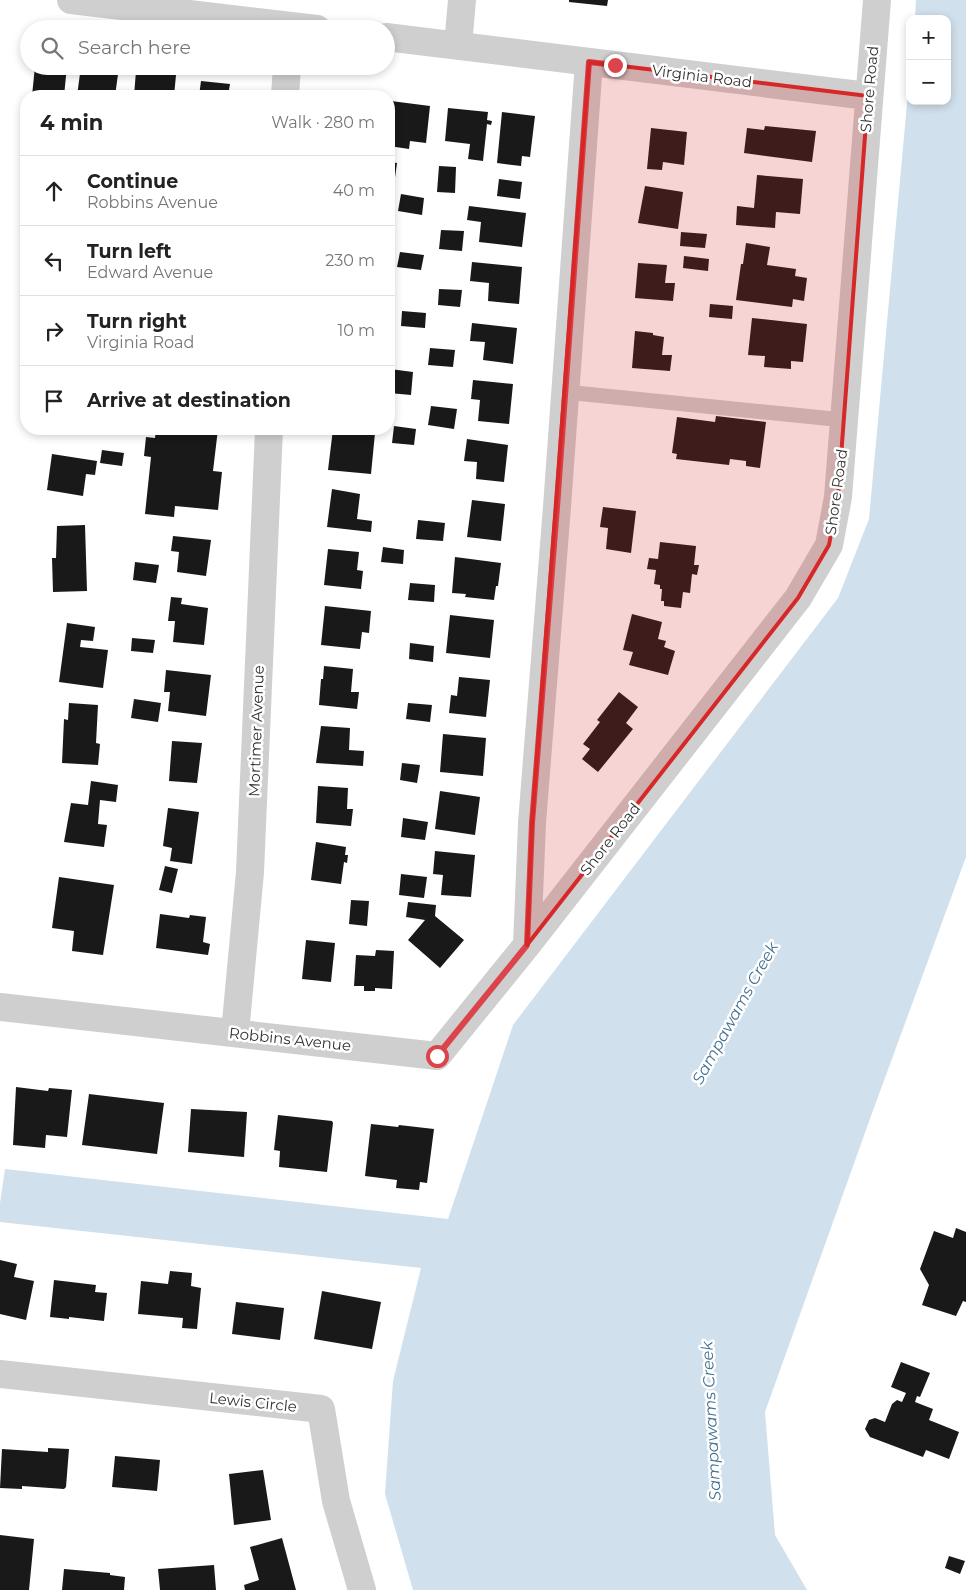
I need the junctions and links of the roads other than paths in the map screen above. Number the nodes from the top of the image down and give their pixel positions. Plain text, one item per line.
1 (70, 0) edge
2 (462, 0) edge
3 (877, 0) edge
4 (147, 5) edge
5 (244, 20) edge
6 (395, 38) edge
7 (458, 46) junction
8 (589, 62) junction
9 (286, 75) edge
10 (285, 90) edge
11 (868, 96) junction
12 (565, 392) junction
13 (844, 420) junction
14 (269, 435) edge
15 (527, 945) junction
16 (0, 1007) edge
17 (235, 1033) junction
18 (0, 1374) edge
19 (362, 1590) edge

1 - 4 street
2 - 7 street
3 - 11 street, Shore Road
4 - 5 street
6 - 7 street, Virginia Road
7 - 8 street, Virginia Road
8 - 11 street, Virginia Road
8 - 12 street
9 - 10 street
11 - 13 street, Shore Road
12 - 13 lane
12 - 15 street
13 - 15 street, Shore Road
14 - 17 street, Mortimer Avenue
15 - 17 street, Robbins Avenue
16 - 17 street, Robbins Avenue
18 - 19 street, Lewis Circle

